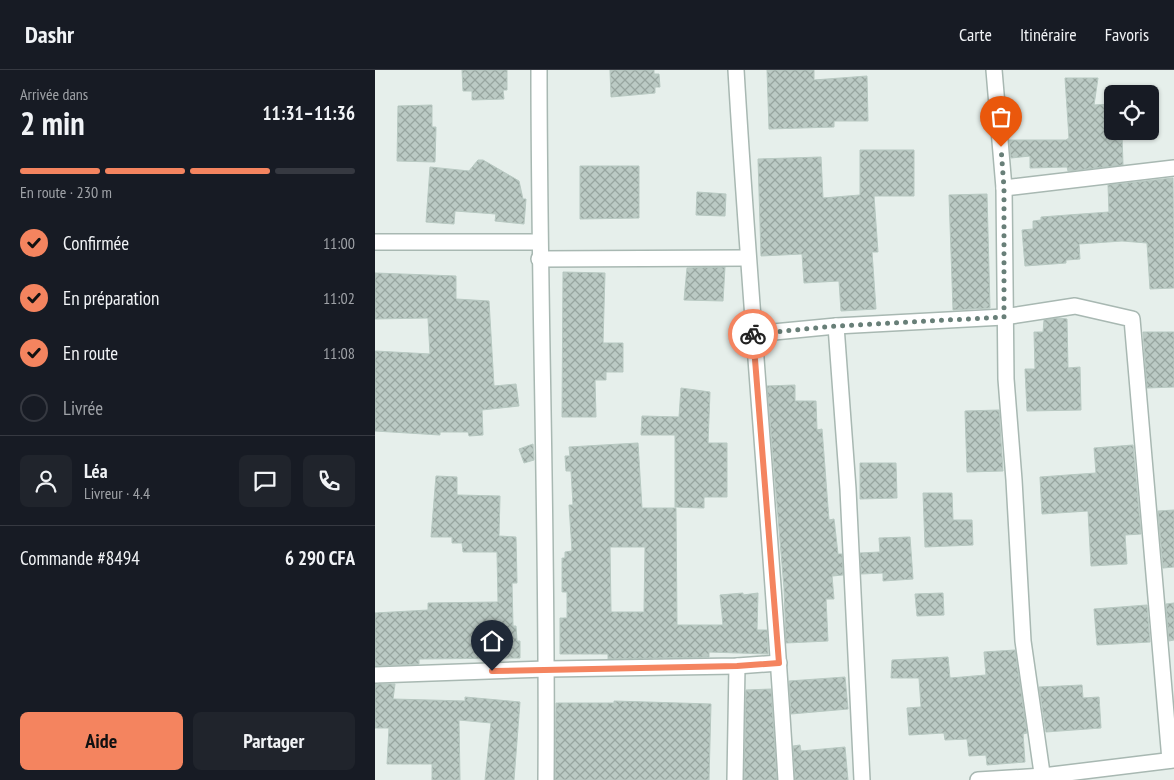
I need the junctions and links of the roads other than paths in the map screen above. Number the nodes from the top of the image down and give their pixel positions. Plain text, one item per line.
1 (539, 70) edge
2 (736, 70) edge
3 (994, 70) edge
4 (1174, 168) edge
5 (1004, 188) junction
6 (375, 242) edge
7 (539, 242) junction
8 (747, 258) junction
9 (539, 259) junction
10 (1004, 317) junction
11 (836, 326) junction
12 (753, 334) junction
13 (779, 663) junction
14 (737, 666) junction
15 (547, 668) junction
16 (375, 675) edge
17 (1172, 760) edge
18 (1043, 778) edge
19 (547, 780) edge
20 (735, 780) edge
21 (786, 780) edge
22 (862, 780) edge
23 (978, 780) edge

1 - 7 street
2 - 8 street
3 - 5 street
4 - 5 street
5 - 10 street
6 - 7 street
7 - 9 street
8 - 9 street
8 - 12 street
9 - 15 street
10 - 11 street
10 - 17 street
10 - 18 street
11 - 12 street
11 - 22 street
12 - 13 street
13 - 14 street
13 - 21 street
14 - 15 street
14 - 20 street
15 - 16 street
15 - 19 street
17 - 18 street
18 - 23 street

